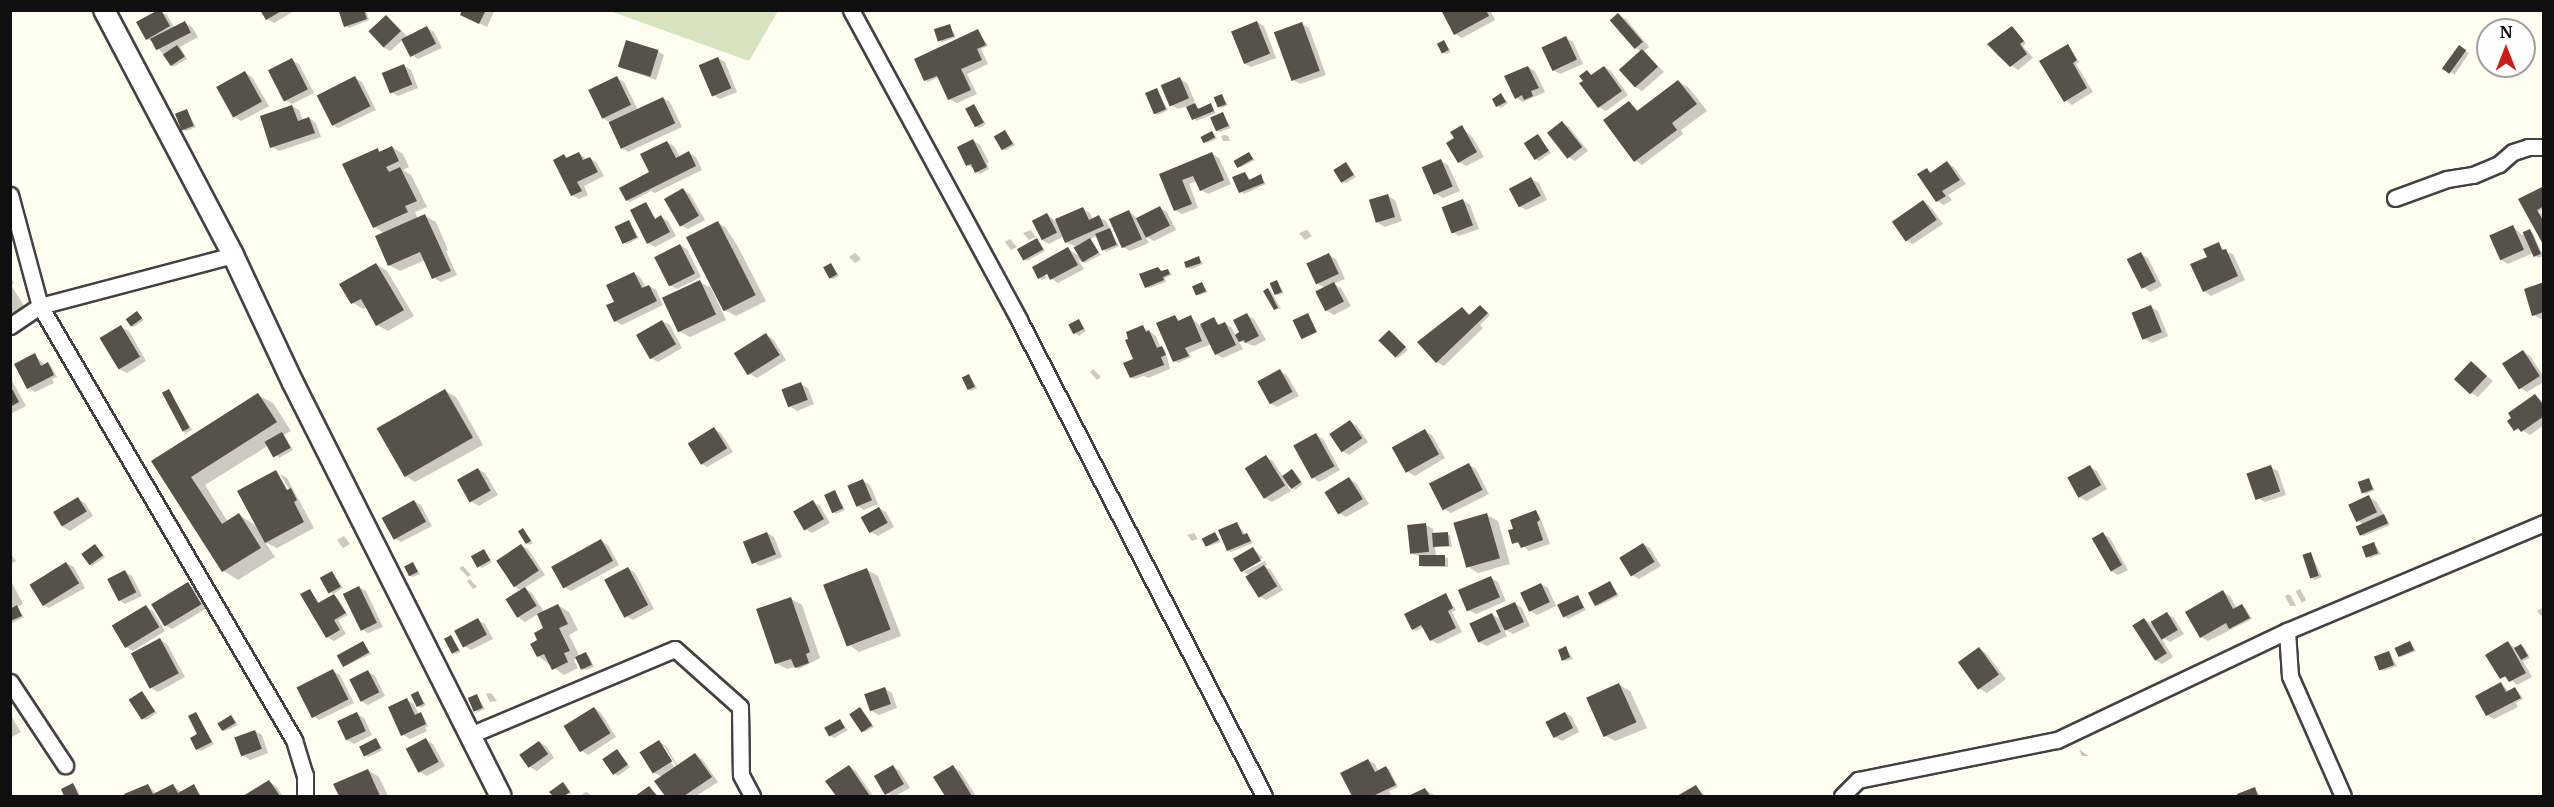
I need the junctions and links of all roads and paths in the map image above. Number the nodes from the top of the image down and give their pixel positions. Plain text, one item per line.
1 (104, 10) edge
2 (851, 10) edge
3 (2544, 147) edge
4 (10, 195) edge
5 (2395, 198) dead end
6 (233, 255) junction
7 (40, 306) junction
8 (10, 326) edge
9 (2544, 523) edge
10 (2287, 631) junction
11 (10, 682) edge
12 (470, 735) junction
13 (65, 765) dead end
14 (305, 775) junction
15 (305, 796) edge
16 (315, 796) edge
17 (501, 796) edge
18 (752, 796) edge
19 (1264, 796) edge
20 (1842, 796) edge
21 (2343, 796) edge

1 - 6 street
2 - 19 street
3 - 5 street
4 - 7 street
6 - 7 street
6 - 12 street
7 - 8 street
7 - 14 street
9 - 10 street
10 - 20 street
10 - 21 street
11 - 13 street
12 - 17 street
12 - 18 street
14 - 15 street
14 - 16 street

